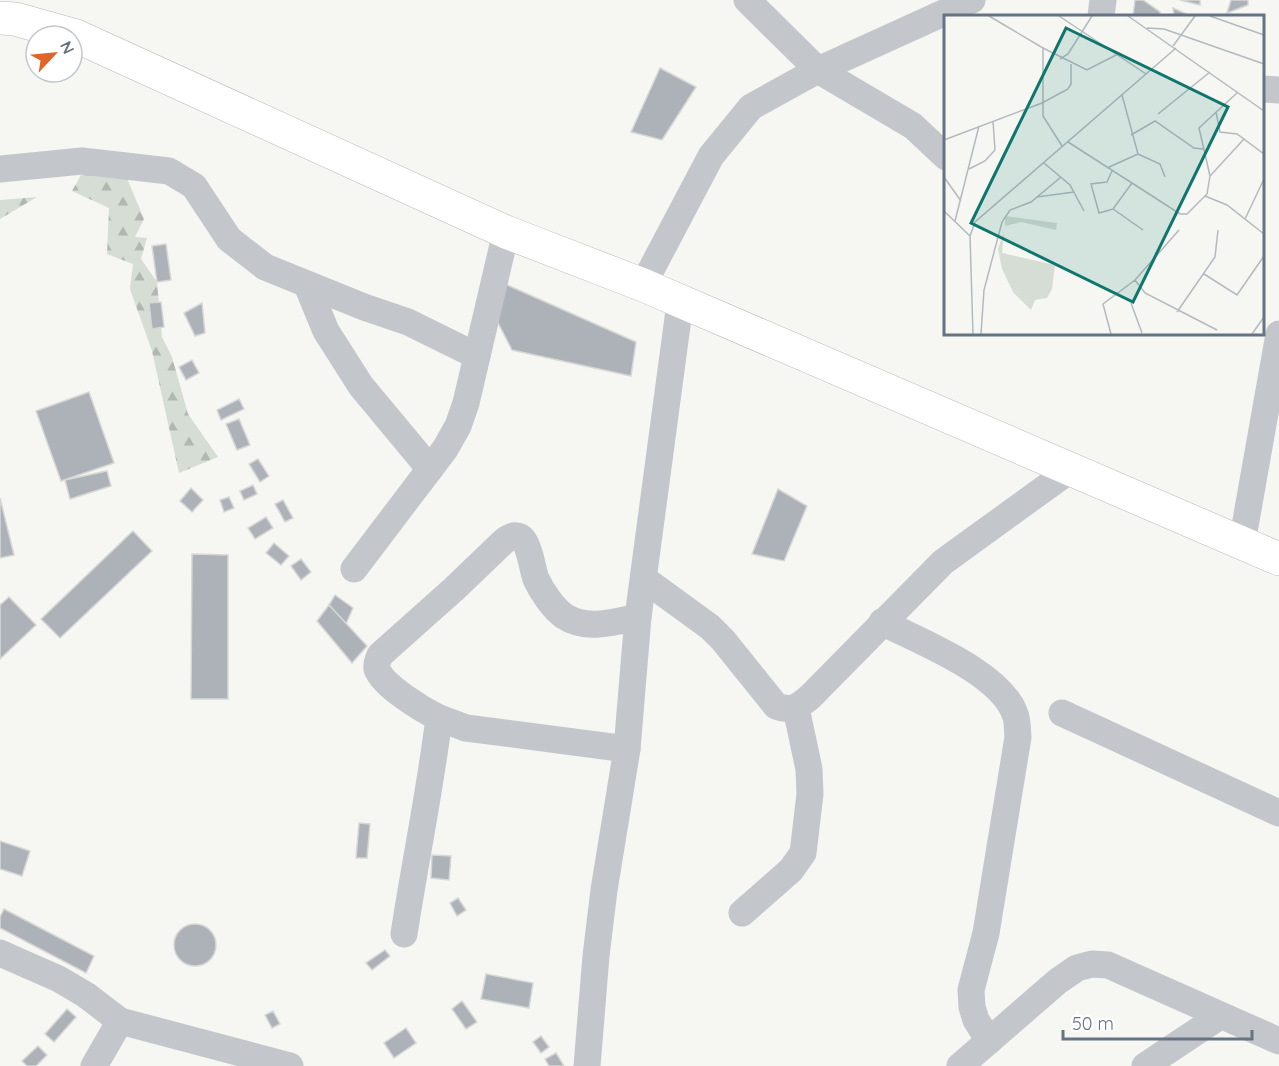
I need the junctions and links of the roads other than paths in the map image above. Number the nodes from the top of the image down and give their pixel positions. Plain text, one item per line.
1 (747, 0) edge
2 (972, 0) edge
3 (1103, 0) edge
4 (1101, 15) edge
5 (0, 18) edge
6 (818, 70) junction
7 (1264, 89) edge
8 (1279, 90) edge
9 (944, 155) edge
10 (0, 169) edge
11 (506, 232) junction
12 (307, 285) junction
13 (643, 285) junction
14 (680, 303) junction
15 (1273, 335) edge
16 (477, 356) junction
17 (430, 469) junction
18 (1070, 470) junction
19 (1242, 543) junction
20 (1279, 559) edge
21 (354, 569) dead end
22 (644, 579) junction
23 (638, 617) junction
24 (882, 622) junction
25 (796, 708) junction
26 (1062, 713) dead end
27 (439, 718) junction
28 (627, 749) junction
29 (1279, 813) edge
30 (742, 913) dead end
31 (404, 934) dead end
32 (0, 953) edge
33 (1220, 1016) junction
34 (120, 1021) junction
35 (989, 1041) junction
36 (1279, 1041) edge
37 (94, 1066) edge
38 (290, 1066) edge
39 (587, 1066) edge
40 (960, 1066) edge
41 (1145, 1066) edge

1 - 6 street
2 - 6 street
3 - 4 street
5 - 11 street
6 - 9 street
6 - 13 street
7 - 8 street
10 - 12 street
11 - 13 street
11 - 16 street
12 - 16 street
12 - 17 street
13 - 14 street
14 - 18 street
14 - 22 street
15 - 19 street
16 - 17 street
17 - 21 street
18 - 19 street
18 - 24 street
19 - 20 street
22 - 23 street
22 - 25 street
23 - 27 street
23 - 28 street
24 - 25 street
24 - 35 street
25 - 30 street
26 - 29 street
27 - 28 street
27 - 31 street
28 - 39 street
32 - 34 street
33 - 35 street
33 - 36 street
33 - 41 street
34 - 37 street
34 - 38 street
35 - 40 street

